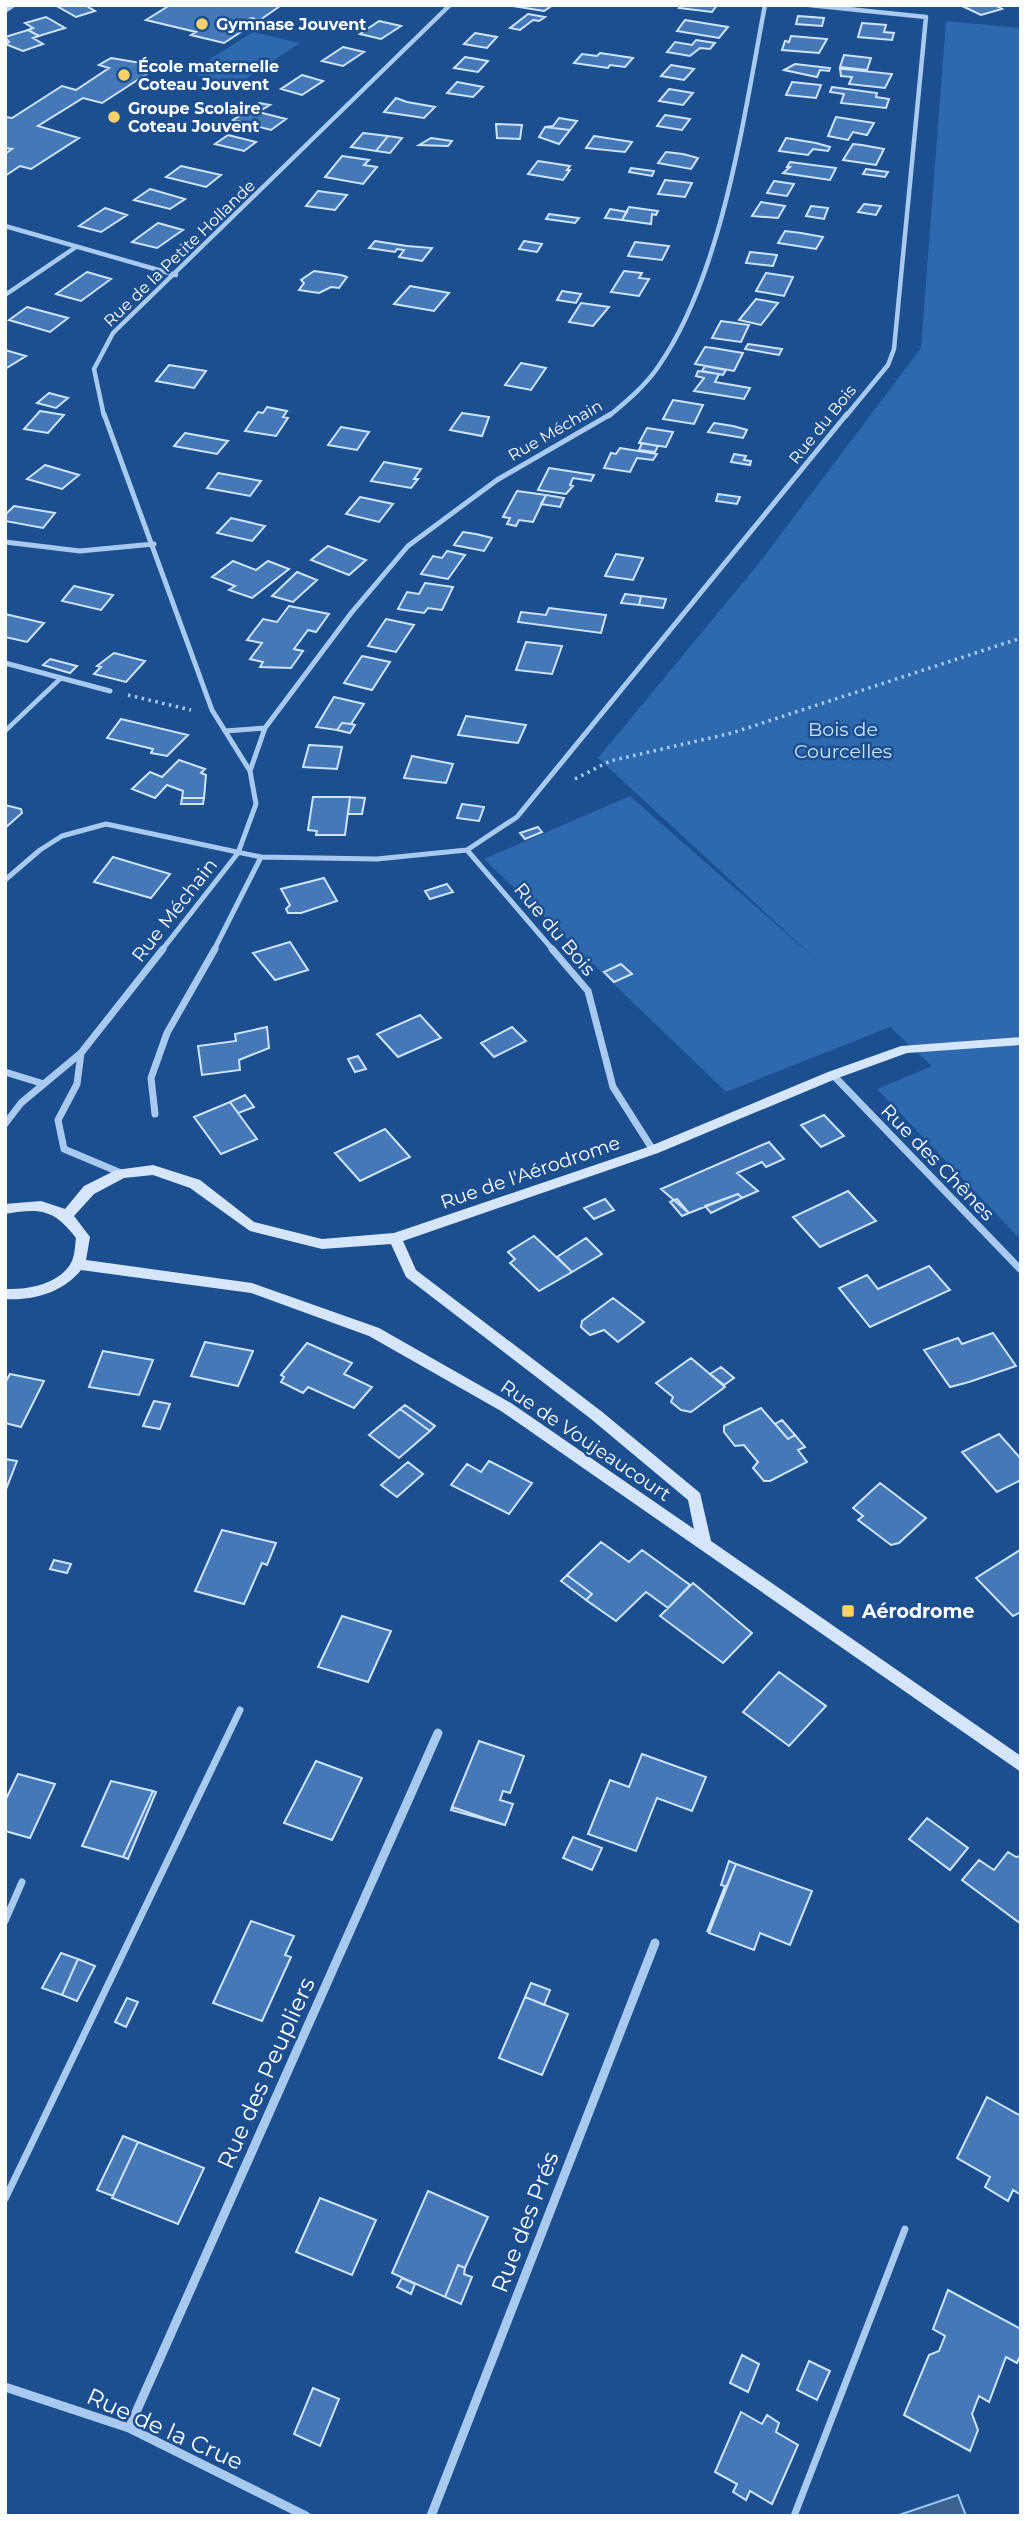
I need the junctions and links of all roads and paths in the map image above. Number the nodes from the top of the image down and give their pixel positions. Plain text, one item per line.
1 (14, 5) edge
2 (450, 5) edge
3 (765, 5) edge
4 (809, 5) edge
5 (5, 11) edge
6 (5, 226) edge
7 (76, 247) junction
8 (177, 275) junction
9 (5, 295) edge
10 (5, 542) edge
11 (153, 544) junction
12 (1021, 638) edge
13 (5, 663) edge
14 (61, 678) junction
15 (110, 691) joint
16 (212, 710) junction
17 (265, 728) junction
18 (5, 731) edge
19 (225, 731) junction
20 (250, 771) junction
21 (533, 800) junction
22 (467, 850) junction
23 (238, 853) junction
24 (261, 857) junction
25 (5, 880) edge
26 (1021, 1041) edge
27 (81, 1053) junction
28 (5, 1072) edge
29 (834, 1074) junction
30 (44, 1084) junction
31 (155, 1114) dead end
32 (5, 1124) edge
33 (653, 1150) junction
34 (121, 1173) junction
35 (5, 1209) edge
36 (67, 1215) junction
37 (395, 1238) junction
38 (78, 1264) junction
39 (1021, 1270) edge
40 (5, 1293) edge
41 (704, 1543) junction
42 (240, 1710) dead end
43 (438, 1733) dead end
44 (1021, 1765) edge
45 (22, 1882) dead end
46 (5, 1921) edge
47 (655, 1942) dead end
48 (5, 2199) edge
49 (905, 2229) dead end
50 (5, 2387) edge
51 (129, 2428) junction
52 (306, 2516) edge
53 (431, 2516) edge
54 (794, 2516) edge

1 - 5 street
2 - 8 street, Rue de la Petite Hollande
3 - 17 street, Rue Méchain
4 - 21 street, Rue du Bois
6 - 7 street
7 - 8 street
7 - 9 street
8 - 11 street, Rue de la Petite Hollande
10 - 11 street
11 - 16 street, Rue de la Petite Hollande
12 - 21 path
13 - 14 street
14 - 15 street
14 - 18 lane
15 - 16 path
16 - 19 street, Rue de la Petite Hollande
17 - 19 street
17 - 20 street, Rue Méchain
19 - 20 street, Rue de la Petite Hollande
20 - 23 street, Rue Méchain
21 - 22 street, Rue du Bois
22 - 24 street, Rue du Bois
22 - 33 street, Rue du Bois
23 - 24 street, Rue du Bois
23 - 25 street, Rue du Bois
23 - 27 street, Rue Méchain
24 - 31 street
26 - 29 street, Rue de l'Aérodrome
27 - 30 street, Rue Méchain
27 - 34 street, Rue Méchain
28 - 30 street
29 - 33 street, Rue de l'Aérodrome
29 - 39 street, Rue des Chênes
30 - 32 street, Rue Méchain
33 - 37 street, Rue de l'Aérodrome
34 - 36 street, Rue de l'Aérodrome
34 - 37 street, Rue de l'Aérodrome
35 - 36 street
36 - 38 street
37 - 41 street
38 - 40 street
38 - 41 street, Rue de Voujeaucourt
41 - 44 street, Rue de Voujeaucourt
42 - 48 lane
43 - 51 street, Rue des Peupliers
45 - 46 lane
47 - 53 street, Rue des Prés
49 - 54 lane
50 - 51 street, Rue de la Crue
51 - 52 street, Rue de la Crue

